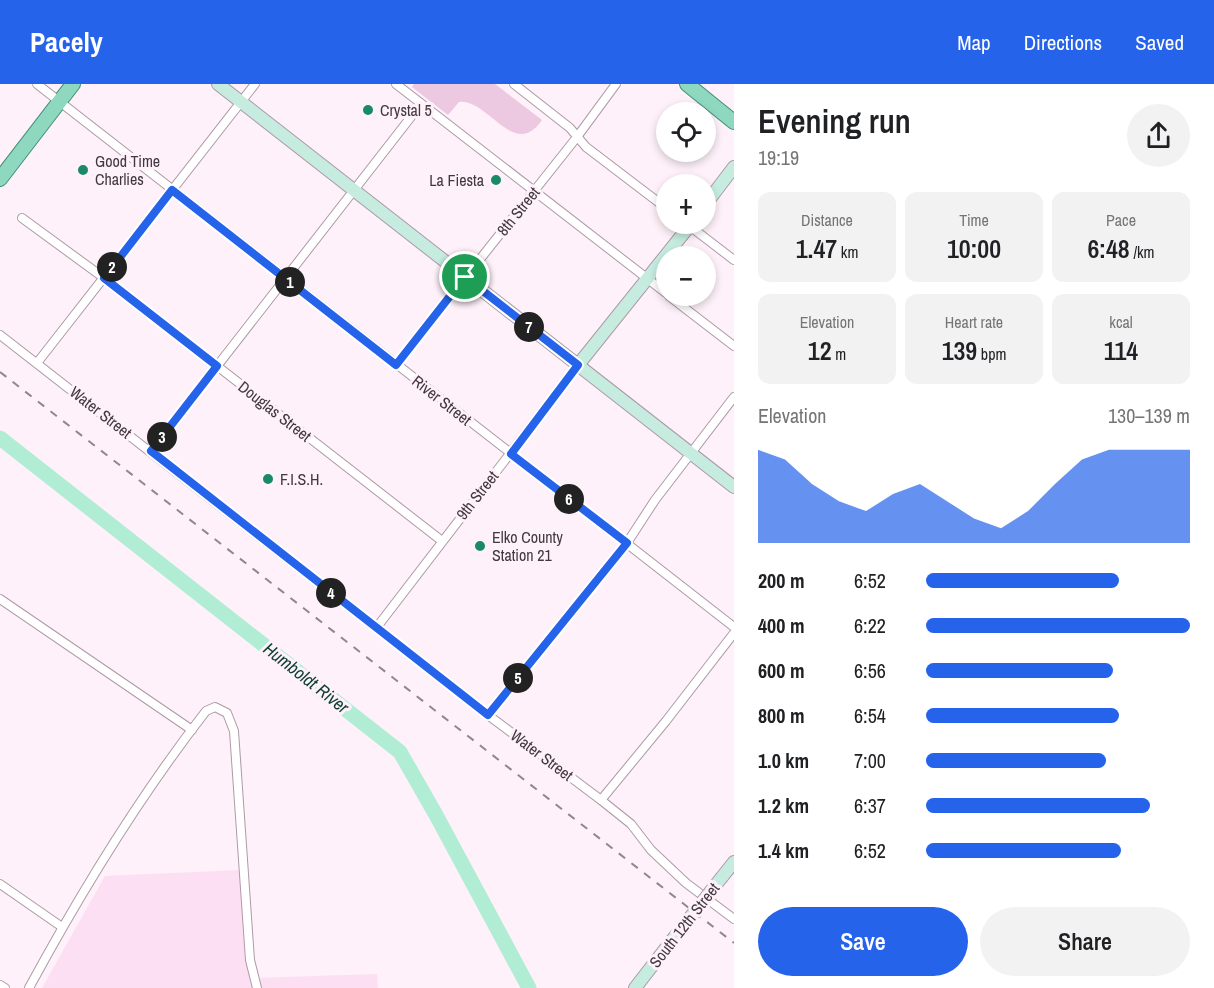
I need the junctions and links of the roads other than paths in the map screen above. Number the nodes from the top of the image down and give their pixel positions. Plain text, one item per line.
1 (37, 84) edge
2 (73, 84) edge
3 (218, 84) edge
4 (255, 84) edge
5 (396, 84) edge
6 (514, 84) edge
7 (616, 84) edge
8 (687, 84) edge
9 (59, 102) junction
10 (241, 102) junction
11 (422, 104) junction
12 (734, 122) edge
13 (578, 137) junction
14 (734, 167) edge
15 (0, 179) edge
16 (172, 190) junction
17 (354, 190) junction
18 (716, 191) edge
19 (533, 192) junction
20 (656, 200) edge
21 (22, 218) dead end
22 (681, 234) edge
23 (702, 234) edge
24 (734, 260) edge
25 (465, 277) junction
26 (104, 278) junction
27 (285, 278) junction
28 (647, 278) junction
29 (656, 285) edge
30 (682, 306) edge
31 (0, 335) edge
32 (734, 346) edge
33 (37, 363) junction
34 (396, 365) junction
35 (578, 365) junction
36 (217, 366) junction
37 (734, 398) edge
38 (151, 451) junction
39 (691, 453) junction
40 (511, 454) junction
41 (734, 487) edge
42 (442, 542) junction
43 (627, 543) junction
44 (0, 599) edge
45 (376, 627) junction
46 (734, 627) edge
47 (734, 633) edge
48 (488, 715) junction
49 (192, 729) junction
50 (601, 800) junction
51 (734, 862) edge
52 (0, 884) edge
53 (734, 919) edge
54 (62, 927) junction
55 (0, 985) edge
56 (4, 988) edge
57 (29, 988) edge
58 (257, 988) edge
59 (635, 988) edge

1 - 9 street, River Street
2 - 9 main road
3 - 10 street
4 - 10 street
5 - 11 street
6 - 13 street
7 - 13 street, 8th Street
8 - 12 main road
9 - 15 main road
9 - 16 street, River Street
10 - 16 street
10 - 17 street
11 - 17 street
11 - 19 street
13 - 19 street, 8th Street
13 - 20 street
14 - 18 street
16 - 26 street
16 - 27 street, River Street
17 - 25 street
17 - 27 street
19 - 25 street, 8th Street
19 - 28 street
21 - 26 street, Douglas Street
22 - 28 street, 9th Street
23 - 24 street
25 - 34 street, 8th Street
25 - 35 street
26 - 33 street
26 - 36 street, Douglas Street
27 - 34 street, River Street
27 - 36 street
28 - 29 street
28 - 35 street, 9th Street
30 - 32 street
31 - 33 street, Water Street
33 - 38 street, Water Street
34 - 40 street, River Street
35 - 39 street
35 - 40 street, 9th Street
36 - 38 street
36 - 42 street, Douglas Street
37 - 39 street
38 - 45 street, Water Street
39 - 41 street
39 - 43 street
40 - 42 street, 9th Street
40 - 43 street, River Street
42 - 45 street, 9th Street
43 - 46 street, River Street
43 - 48 street
44 - 49 street
45 - 48 street, Water Street
47 - 50 street
48 - 50 street, Water Street
49 - 54 street
49 - 58 street
50 - 53 street, Water Street
51 - 59 street, South 12th Street, bridge
52 - 54 street
54 - 57 street
55 - 56 street

